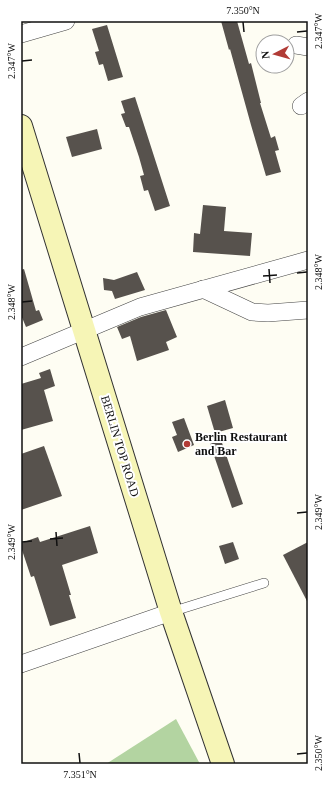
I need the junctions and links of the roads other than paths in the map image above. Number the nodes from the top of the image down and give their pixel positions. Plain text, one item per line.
1 (66, 21) edge
2 (21, 34) edge
3 (21, 126) edge
4 (308, 260) edge
5 (203, 289) junction
6 (308, 310) edge
7 (85, 330) junction
8 (21, 357) edge
9 (264, 583) dead end
10 (171, 612) junction
11 (21, 664) edge
12 (223, 764) edge

1 - 2 street
3 - 7 street, BERLIN TOP ROAD
4 - 5 street
5 - 6 street
5 - 7 street
7 - 8 street
7 - 10 street, BERLIN TOP ROAD
9 - 10 lane
10 - 11 street
10 - 12 street, BERLIN TOP ROAD

